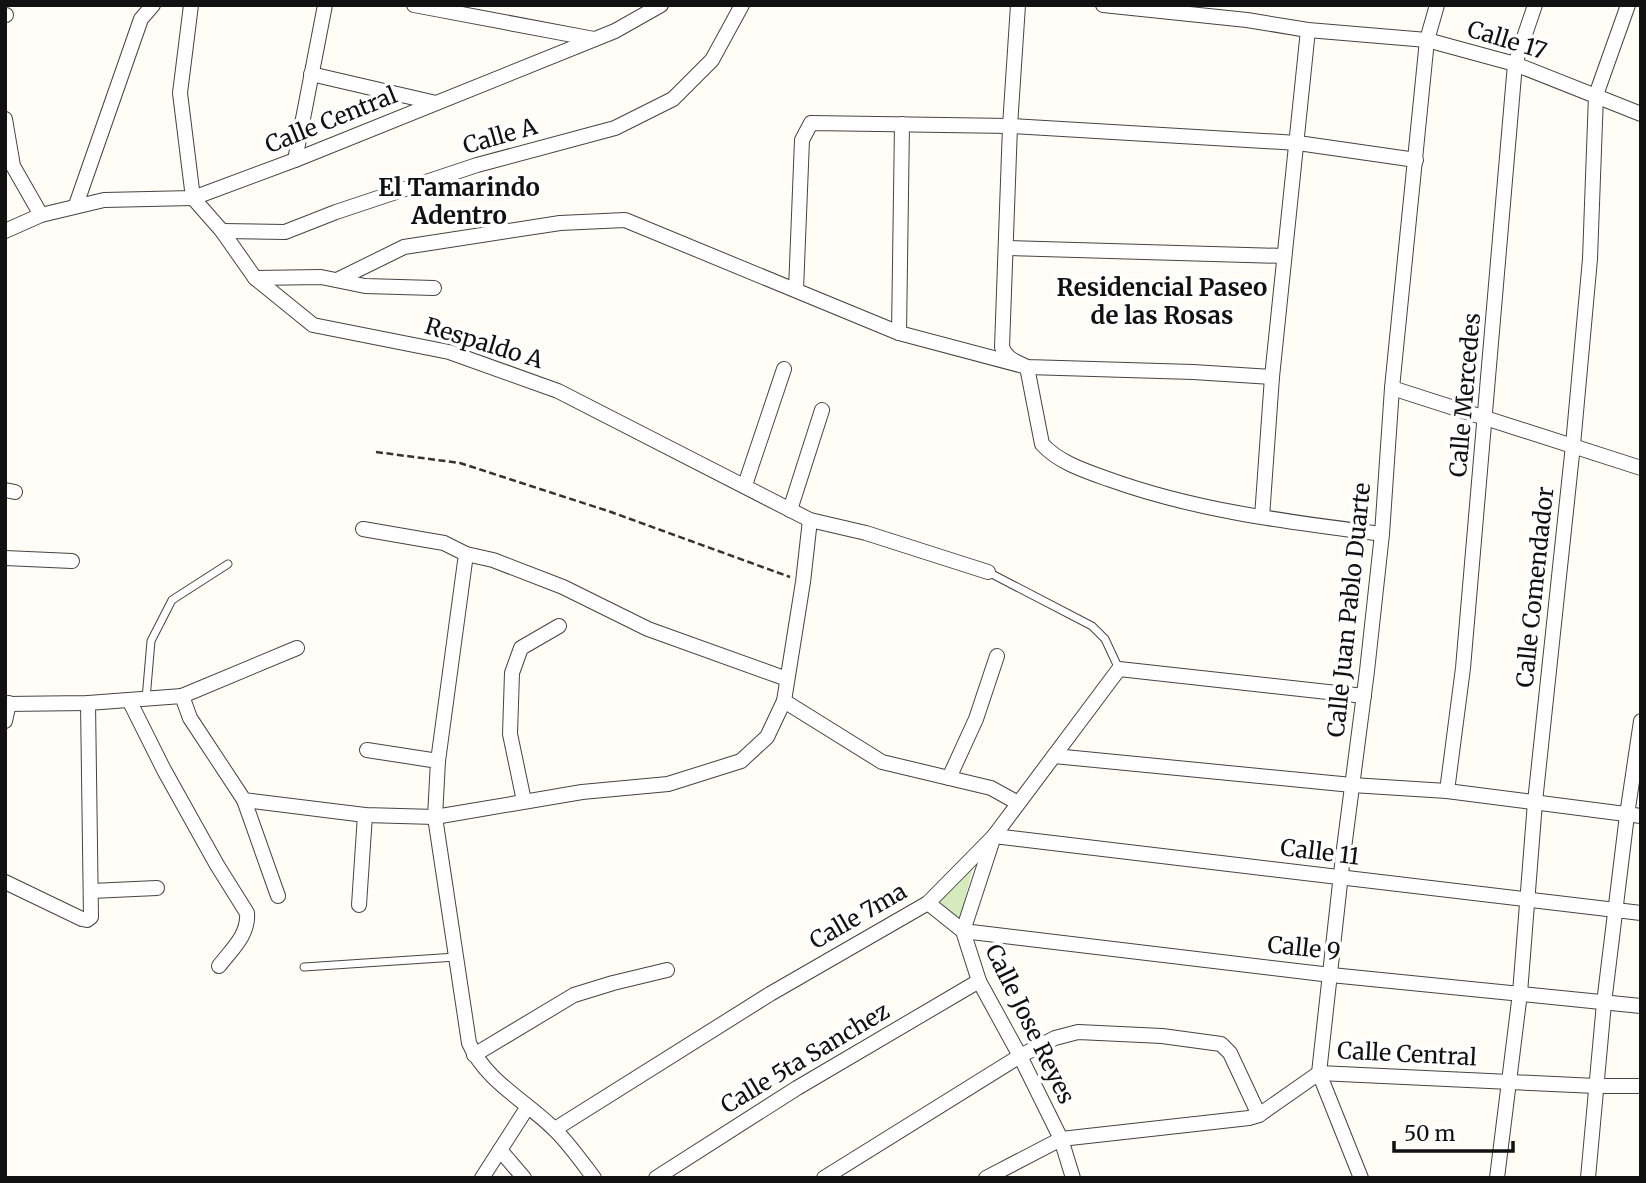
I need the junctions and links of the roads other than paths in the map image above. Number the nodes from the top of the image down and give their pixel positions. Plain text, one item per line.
1 (153, 5) edge
2 (191, 5) edge
3 (325, 5) edge
4 (414, 5) edge
5 (660, 5) edge
6 (742, 5) edge
7 (1018, 5) edge
8 (1103, 5) edge
9 (1437, 5) edge
10 (1535, 5) edge
11 (1629, 5) edge
12 (1308, 30) junction
13 (595, 40) junction
14 (1427, 40) junction
15 (1515, 64) junction
16 (311, 74) junction
17 (1596, 95) junction
18 (436, 103) junction
19 (1641, 114) edge
20 (5, 119) edge
21 (902, 124) junction
22 (1010, 126) junction
23 (1297, 144) junction
24 (295, 160) junction
25 (1416, 160) junction
26 (193, 198) junction
27 (76, 205) junction
28 (41, 215) junction
29 (5, 231) edge
30 (222, 231) junction
31 (1008, 248) junction
32 (1284, 256) junction
33 (255, 278) junction
34 (337, 280) junction
35 (434, 288) dead end
36 (796, 290) junction
37 (899, 333) junction
38 (1027, 368) junction
39 (784, 369) dead end
40 (1272, 377) junction
41 (1392, 388) junction
42 (822, 410) dead end
43 (1486, 419) junction
44 (1573, 444) junction
45 (1641, 468) edge
46 (745, 485) junction
47 (790, 510) junction
48 (1262, 517) junction
49 (810, 520) junction
50 (363, 529) dead end
51 (1382, 534) junction
52 (466, 554) junction
53 (5, 558) edge
54 (72, 561) dead end
55 (228, 564) dead end
56 (988, 572) joint
57 (559, 626) dead end
58 (297, 648) dead end
59 (997, 656) dead end
60 (1119, 669) junction
61 (787, 679) junction
62 (182, 696) junction
63 (1364, 696) junction
64 (146, 699) junction
65 (129, 700) junction
66 (784, 701) junction
67 (88, 703) junction
68 (7, 704) edge
69 (5, 721) edge
70 (1640, 727) edge
71 (367, 750) dead end
72 (1054, 756) junction
73 (438, 761) junction
74 (949, 778) junction
75 (1352, 785) junction
76 (1447, 790) junction
77 (244, 800) junction
78 (524, 801) junction
79 (1535, 802) junction
80 (1018, 803) junction
81 (365, 815) junction
82 (1634, 815) edge
83 (435, 817) junction
84 (994, 836) junction
85 (1340, 878) junction
86 (5, 881) edge
87 (157, 888) dead end
88 (91, 891) junction
89 (278, 896) dead end
90 (1528, 898) junction
91 (928, 903) junction
92 (359, 905) dead end
93 (1616, 909) junction
94 (1641, 913) edge
95 (963, 932) junction
96 (456, 957) junction
97 (219, 966) dead end
98 (304, 967) dead end
99 (667, 970) dead end
100 (1331, 975) junction
101 (979, 981) junction
102 (1520, 993) junction
103 (1604, 1003) junction
104 (1641, 1006) edge
105 (474, 1055) junction
106 (1020, 1056) junction
107 (1319, 1073) junction
108 (1510, 1081) junction
109 (1595, 1086) junction
110 (1641, 1086) edge
111 (527, 1108) junction
112 (1259, 1115) junction
113 (555, 1129) junction
114 (1060, 1139) junction
115 (500, 1150) junction
116 (1357, 1177) edge
117 (482, 1178) edge
118 (524, 1178) edge
119 (594, 1178) edge
120 (656, 1178) edge
121 (824, 1178) edge
122 (986, 1178) edge
123 (1073, 1178) edge
124 (1497, 1178) edge
125 (1588, 1178) edge

1 - 27 street
2 - 26 street
3 - 16 street
4 - 13 street
5 - 13 street, Calle Central
6 - 30 street, Calle A
7 - 22 street
8 - 12 street, Calle 17
9 - 14 street, Calle Juan Pablo Duarte
10 - 15 street, Calle Mercedes
11 - 17 street, Calle Comendador
12 - 14 street, Calle 17
12 - 23 street
13 - 18 street, Calle Central
14 - 15 street, Calle 17
14 - 25 street, Calle Juan Pablo Duarte
15 - 17 street, Calle 17
15 - 43 street, Calle Mercedes
16 - 18 street
16 - 24 street
17 - 19 street, Calle 17
17 - 44 street, Calle Comendador
18 - 24 street, Calle Central
20 - 28 street
21 - 22 street
21 - 36 street
21 - 37 street
22 - 23 street
22 - 31 street
23 - 25 street
23 - 32 street
24 - 26 street, Calle Central
25 - 41 street, Calle Juan Pablo Duarte
26 - 27 street, Calle Central
26 - 30 street, Respaldo A
27 - 28 street, Calle Central
28 - 29 street, Calle Central
30 - 33 street, Respaldo A
31 - 32 street
31 - 38 street
32 - 40 street
33 - 34 street
33 - 46 street, Respaldo A
34 - 35 street
34 - 36 street
36 - 37 street
37 - 38 street
38 - 40 street
38 - 48 street
39 - 46 street
40 - 48 street
41 - 43 street
41 - 51 street, Calle Juan Pablo Duarte
42 - 47 street
43 - 44 street
43 - 76 street, Calle Mercedes
44 - 45 street
44 - 79 street, Calle Comendador
46 - 47 street, Respaldo A
47 - 49 street, Respaldo A
48 - 51 street
49 - 56 street, Respaldo A
49 - 61 street
50 - 52 street
51 - 63 street, Calle Juan Pablo Duarte
52 - 61 street
52 - 73 street
53 - 54 street
55 - 64 lane
56 - 60 lane
57 - 78 street
58 - 62 street
59 - 74 street
60 - 63 street
60 - 72 street, Calle 7ma
61 - 66 street
62 - 64 street
62 - 77 street
63 - 75 street, Calle Juan Pablo Duarte
64 - 65 street
65 - 67 street
65 - 97 street
66 - 74 street
66 - 78 street
67 - 68 street
67 - 88 street
68 - 69 street
70 - 82 street
71 - 73 street
72 - 75 street
72 - 80 street, Calle 7ma
73 - 83 street
74 - 80 street
75 - 76 street
75 - 85 street, Calle Juan Pablo Duarte
76 - 79 street
77 - 81 street
77 - 89 street
78 - 83 street
79 - 82 street
79 - 90 street, Calle Comendador
80 - 84 street, Calle 7ma
81 - 83 street
81 - 92 street
82 - 93 street
83 - 96 street
84 - 85 street, Calle 11
84 - 91 street, Calle 7ma
84 - 95 street
85 - 90 street, Calle 11
85 - 100 street, Calle Juan Pablo Duarte
86 - 88 street
87 - 88 street
90 - 93 street, Calle 11
90 - 102 street, Calle Comendador
91 - 95 street, Calle Jose Reyes
91 - 113 street, Calle 7ma
93 - 94 street, Calle 11
93 - 103 street
95 - 100 street, Calle 9
95 - 101 street, Calle Jose Reyes
96 - 98 lane
96 - 105 street
99 - 105 street
100 - 102 street, Calle 9
100 - 107 street, Calle Juan Pablo Duarte
101 - 106 street, Calle Jose Reyes
101 - 120 street, Calle 5ta Sanchez
102 - 103 street, Calle 9
102 - 108 street, Calle Comendador
103 - 104 street, Calle 9
103 - 109 street
105 - 111 street
106 - 112 street
106 - 114 street, Calle Jose Reyes
106 - 121 street
107 - 108 street, Calle Central
107 - 112 street, Calle Central
107 - 116 street, Calle Juan Pablo Duarte
108 - 109 street, Calle Central
108 - 124 street, Calle Comendador
109 - 110 street, Calle Central
109 - 125 street
111 - 113 street
111 - 115 street
112 - 114 street, Calle Central
113 - 119 street
114 - 122 street, Calle Central
114 - 123 street, Calle Jose Reyes
115 - 117 street
115 - 118 street

